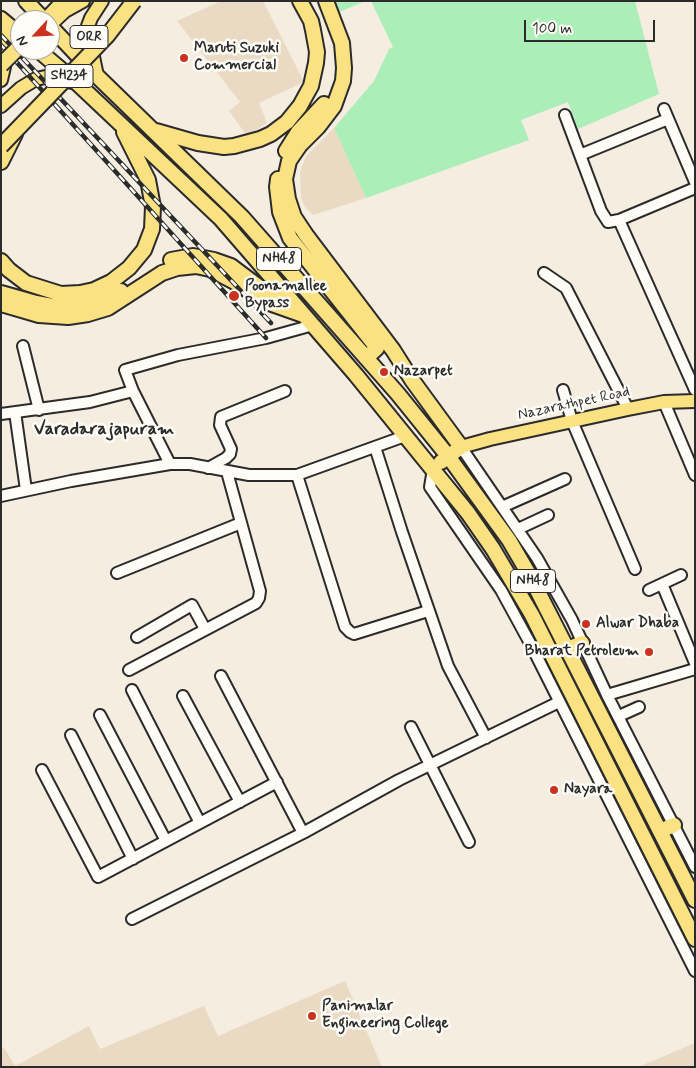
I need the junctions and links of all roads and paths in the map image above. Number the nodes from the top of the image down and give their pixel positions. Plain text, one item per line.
1 (64, 1) edge
2 (83, 1) edge
3 (102, 1) edge
4 (134, 1) edge
5 (300, 1) edge
6 (318, 1) edge
7 (326, 1) edge
8 (55, 10) edge
9 (60, 16) edge
10 (1, 19) edge
11 (60, 37) edge
12 (10, 56) edge
13 (49, 60) edge
14 (1, 65) edge
15 (97, 76) junction
16 (1, 80) edge
17 (77, 84) junction
18 (1, 106) edge
19 (565, 114) dead end
20 (119, 122) junction
21 (153, 130) junction
22 (15, 133) junction
23 (1, 146) edge
24 (580, 155) junction
25 (1, 162) edge
26 (695, 182) edge
27 (695, 188) edge
28 (619, 220) junction
29 (1, 261) edge
30 (544, 273) dead end
31 (1, 293) edge
32 (290, 299) junction
33 (1, 304) edge
34 (309, 320) junction
35 (23, 346) dead end
36 (366, 358) junction
37 (563, 390) dead end
38 (695, 390) edge
39 (133, 391) junction
40 (285, 392) dead end
41 (695, 401) edge
42 (664, 402) junction
43 (628, 409) junction
44 (39, 410) junction
45 (15, 412) junction
46 (1, 414) edge
47 (572, 421) junction
48 (406, 436) junction
49 (375, 447) junction
50 (461, 448) junction
51 (448, 456) junction
52 (170, 464) junction
53 (208, 468) junction
54 (432, 469) junction
55 (227, 472) junction
56 (297, 475) junction
57 (695, 475) edge
58 (565, 479) dead end
59 (26, 490) junction
60 (1, 496) edge
61 (502, 507) junction
62 (548, 515) dead end
63 (241, 523) junction
64 (518, 530) junction
65 (635, 569) dead end
66 (117, 573) dead end
67 (681, 575) dead end
68 (662, 584) junction
69 (649, 590) dead end
70 (428, 611) junction
71 (205, 630) junction
72 (137, 637) dead end
73 (582, 643) junction
74 (568, 649) junction
75 (695, 663) edge
76 (695, 669) edge
77 (129, 670) dead end
78 (221, 676) dead end
79 (132, 690) dead end
80 (607, 695) junction
81 (183, 696) dead end
82 (559, 702) junction
83 (639, 707) dead end
84 (100, 715) dead end
85 (619, 716) junction
86 (411, 727) dead end
87 (71, 735) dead end
88 (486, 738) junction
89 (430, 765) junction
90 (600, 767) junction
91 (42, 770) dead end
92 (277, 782) junction
93 (240, 802) junction
94 (200, 823) junction
95 (674, 825) junction
96 (660, 831) junction
97 (303, 832) junction
98 (166, 841) junction
99 (469, 842) dead end
100 (133, 859) junction
101 (695, 867) edge
102 (695, 900) edge
103 (132, 919) dead end
104 (695, 939) edge
105 (695, 971) edge

1 - 8 highway
2 - 9 main road, ORR
3 - 15 main road, ORR
4 - 22 highway, SH234, bridge
5 - 21 highway
6 - 36 highway
7 - 50 highway
10 - 16 main road
11 - 15 highway, NH48
12 - 14 highway, bridge
13 - 17 highway, NH48
15 - 21 highway, NH48
17 - 18 main road
17 - 20 highway, NH48
19 - 24 street
20 - 29 highway
20 - 32 highway, NH48
21 - 36 highway, NH48
22 - 23 highway, SH234, bridge
22 - 25 highway
24 - 26 street
24 - 28 street
27 - 28 street
28 - 38 street
30 - 43 street
31 - 32 highway
32 - 34 highway, NH48
33 - 34 highway
34 - 39 street
34 - 48 highway, NH48
35 - 44 street
36 - 51 highway, NH48
37 - 47 street
39 - 44 street
39 - 52 street
40 - 53 street
41 - 42 main road, Nazarathpet Road
42 - 43 main road, Nazarathpet Road
42 - 57 street
43 - 47 main road, Nazarathpet Road
44 - 45 street
45 - 46 street
45 - 59 street
47 - 50 main road, Nazarathpet Road
47 - 65 street
48 - 49 street
48 - 54 highway, NH48
49 - 56 street
49 - 70 street
50 - 51 highway
50 - 61 street
51 - 54 highway
51 - 74 highway, NH48
52 - 53 street
52 - 59 street
53 - 55 street
54 - 82 street
54 - 90 highway, NH48
55 - 56 street
55 - 63 street
56 - 70 street
58 - 61 street
59 - 60 street
61 - 64 street
62 - 64 street
63 - 66 street
63 - 71 street
64 - 73 street
67 - 68 street
68 - 69 street
68 - 75 street
70 - 88 street
71 - 72 street
71 - 77 street
73 - 74 highway
73 - 80 street
74 - 96 highway, NH48
76 - 80 street
78 - 92 street
79 - 94 street
80 - 85 street
81 - 93 street
82 - 88 street
82 - 90 street
83 - 85 street
84 - 98 street
85 - 95 street
86 - 89 street
87 - 100 street
88 - 89 street
89 - 97 street
89 - 99 street
90 - 104 highway, NH48
90 - 105 street
91 - 100 street
92 - 93 street
92 - 97 street
93 - 94 street
94 - 98 street
95 - 96 highway
95 - 101 street
96 - 102 highway, NH48
97 - 103 street
98 - 100 street

